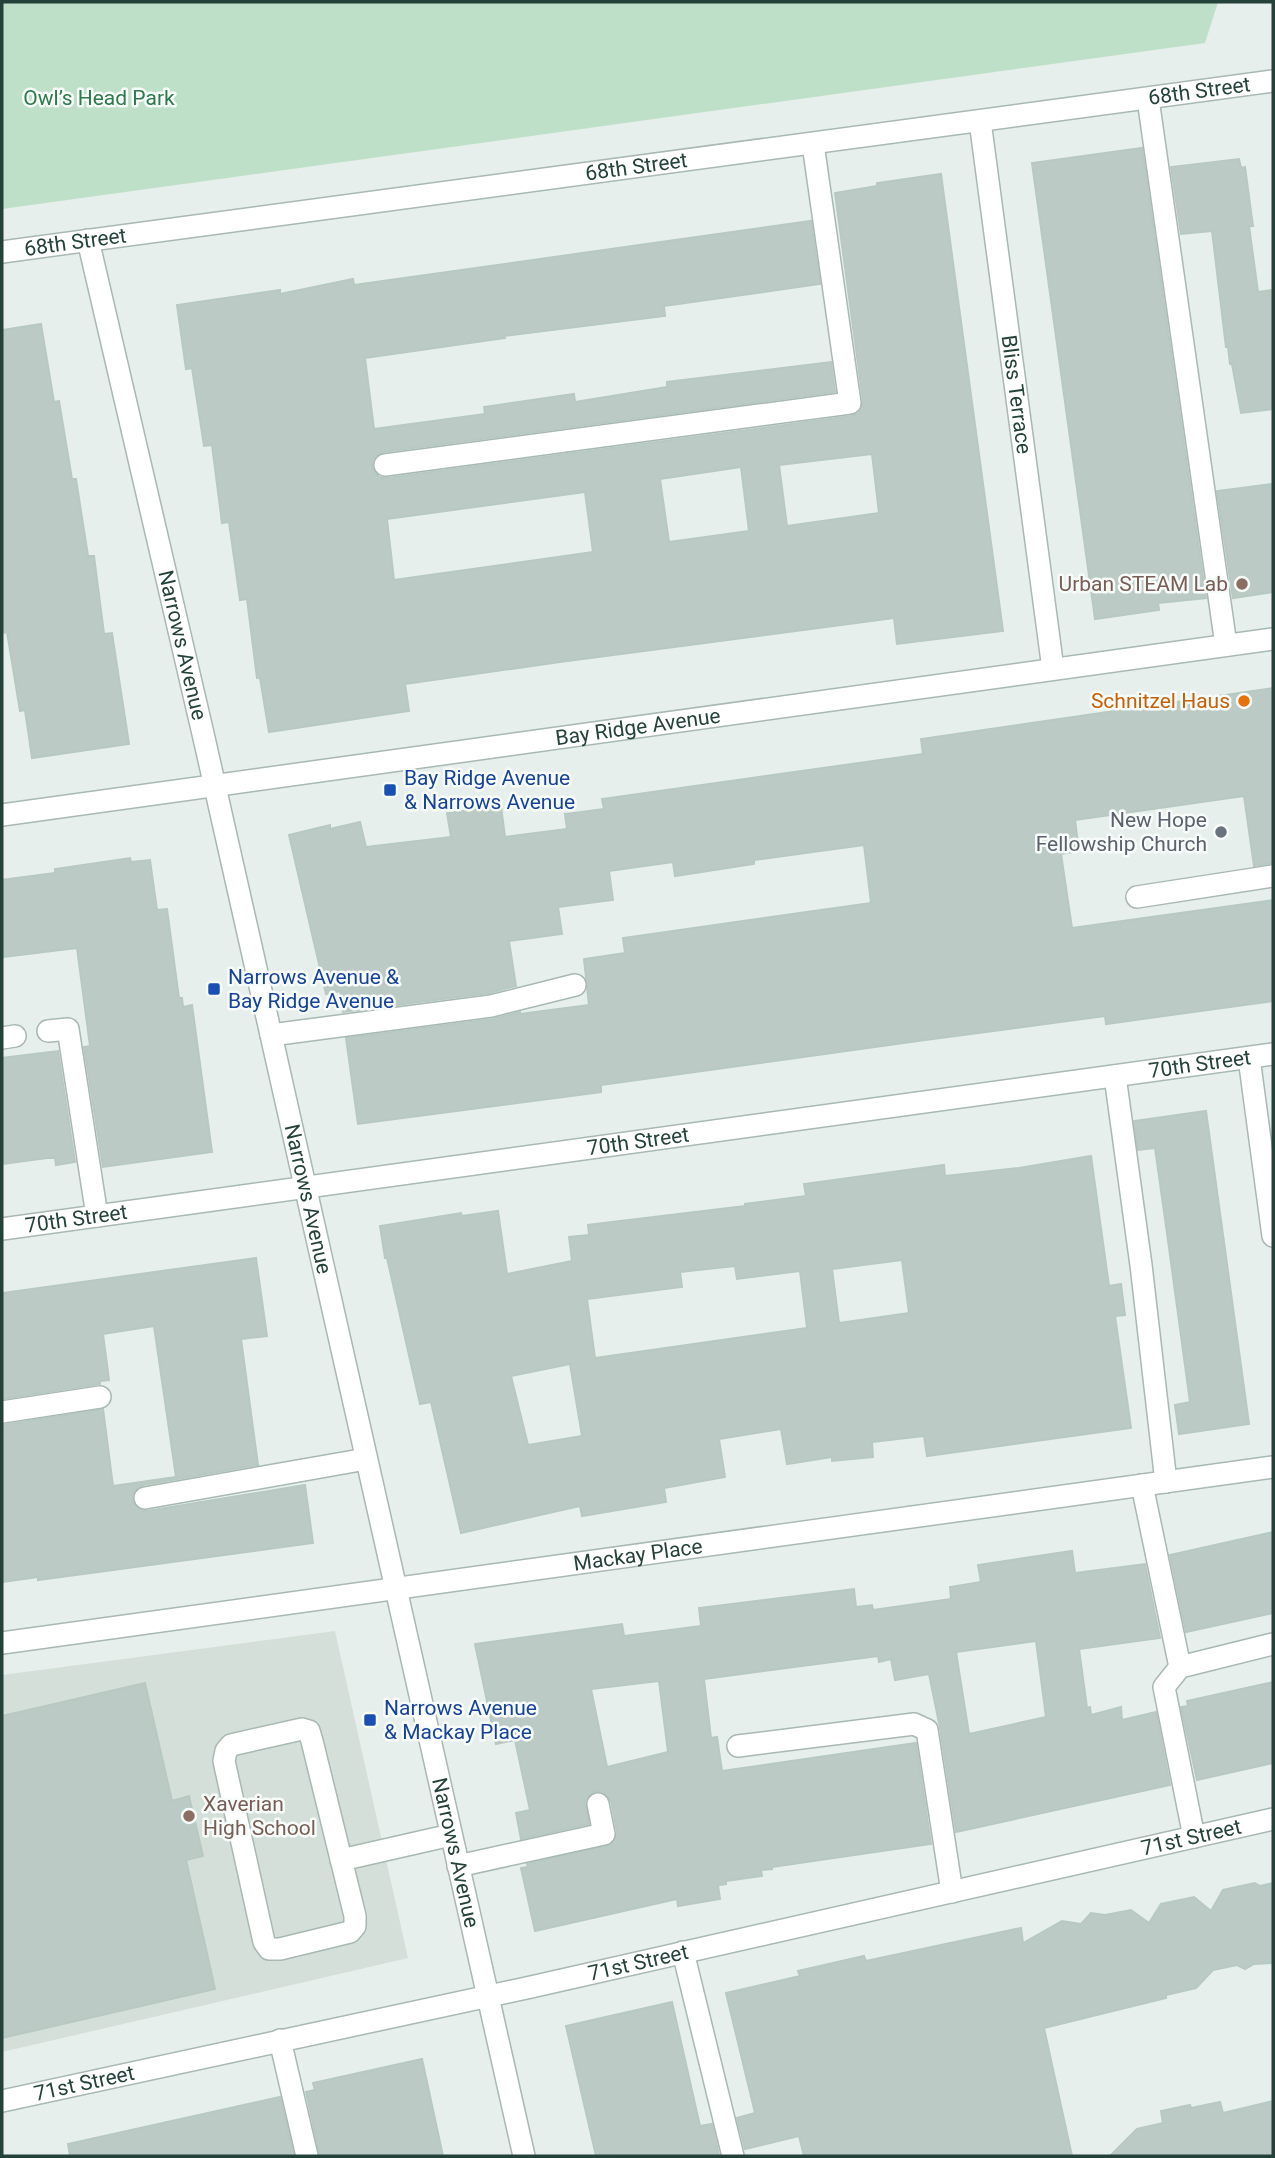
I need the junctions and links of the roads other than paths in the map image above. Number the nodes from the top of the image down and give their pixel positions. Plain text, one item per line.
1 (1273, 81) edge
2 (1148, 99) junction
3 (980, 121) junction
4 (813, 144) junction
5 (88, 240) junction
6 (2, 252) edge
7 (385, 465) dead end
8 (1273, 639) edge
9 (1226, 645) junction
10 (1053, 669) junction
11 (215, 785) junction
12 (2, 816) edge
13 (1273, 876) edge
14 (1137, 898) dead end
15 (575, 985) dead end
16 (48, 1031) dead end
17 (271, 1035) junction
18 (1273, 1054) edge
19 (1249, 1058) junction
20 (1115, 1076) junction
21 (306, 1187) junction
22 (97, 1216) junction
23 (2, 1229) edge
24 (1273, 1236) edge
25 (100, 1397) dead end
26 (2, 1412) edge
27 (366, 1459) junction
28 (1273, 1466) edge
29 (1166, 1482) junction
30 (1142, 1485) junction
31 (145, 1498) dead end
32 (395, 1590) junction
33 (2, 1643) edge
34 (1273, 1644) edge
35 (1181, 1667) junction
36 (738, 1746) dead end
37 (598, 1804) dead end
38 (1273, 1819) edge
39 (451, 1835) junction
40 (1194, 1837) junction
41 (341, 1860) junction
42 (458, 1866) junction
43 (952, 1892) junction
44 (683, 1952) junction
45 (488, 1996) junction
46 (280, 2040) junction
47 (2, 2101) edge
48 (307, 2156) edge
49 (524, 2156) edge
50 (733, 2156) edge

1 - 2 street, 68th Street
2 - 3 street, 68th Street
2 - 9 street
3 - 4 street, 68th Street
3 - 10 street, Bliss Terrace
4 - 5 street, 68th Street
4 - 7 street
5 - 6 street, 68th Street
5 - 11 street, Narrows Avenue
8 - 9 street, Bay Ridge Avenue
9 - 10 street, Bay Ridge Avenue
10 - 11 street, Bay Ridge Avenue
11 - 12 street, Bay Ridge Avenue
11 - 17 street, Narrows Avenue
13 - 14 street
15 - 17 street
16 - 22 street
17 - 21 street, Narrows Avenue
18 - 19 street, 70th Street
19 - 20 street, 70th Street
19 - 24 street
20 - 21 street, 70th Street
20 - 29 street
21 - 22 street, 70th Street
21 - 27 street, Narrows Avenue
22 - 23 street, 70th Street
25 - 26 street
27 - 31 street
27 - 32 street, Narrows Avenue
28 - 29 street, Mackay Place
29 - 30 street, Mackay Place
30 - 32 street, Mackay Place
30 - 35 street
32 - 33 street, Mackay Place
32 - 39 street, Narrows Avenue
34 - 35 street
35 - 40 street
36 - 43 street
37 - 42 street
38 - 40 street, 71st Street
39 - 41 street
39 - 42 street, Narrows Avenue
40 - 43 street, 71st Street
41 - 41 street
42 - 45 street, Narrows Avenue
43 - 44 street, 71st Street
44 - 45 street, 71st Street
44 - 50 street
45 - 46 street, 71st Street
45 - 49 street, Narrows Avenue
46 - 47 street, 71st Street
46 - 48 street

